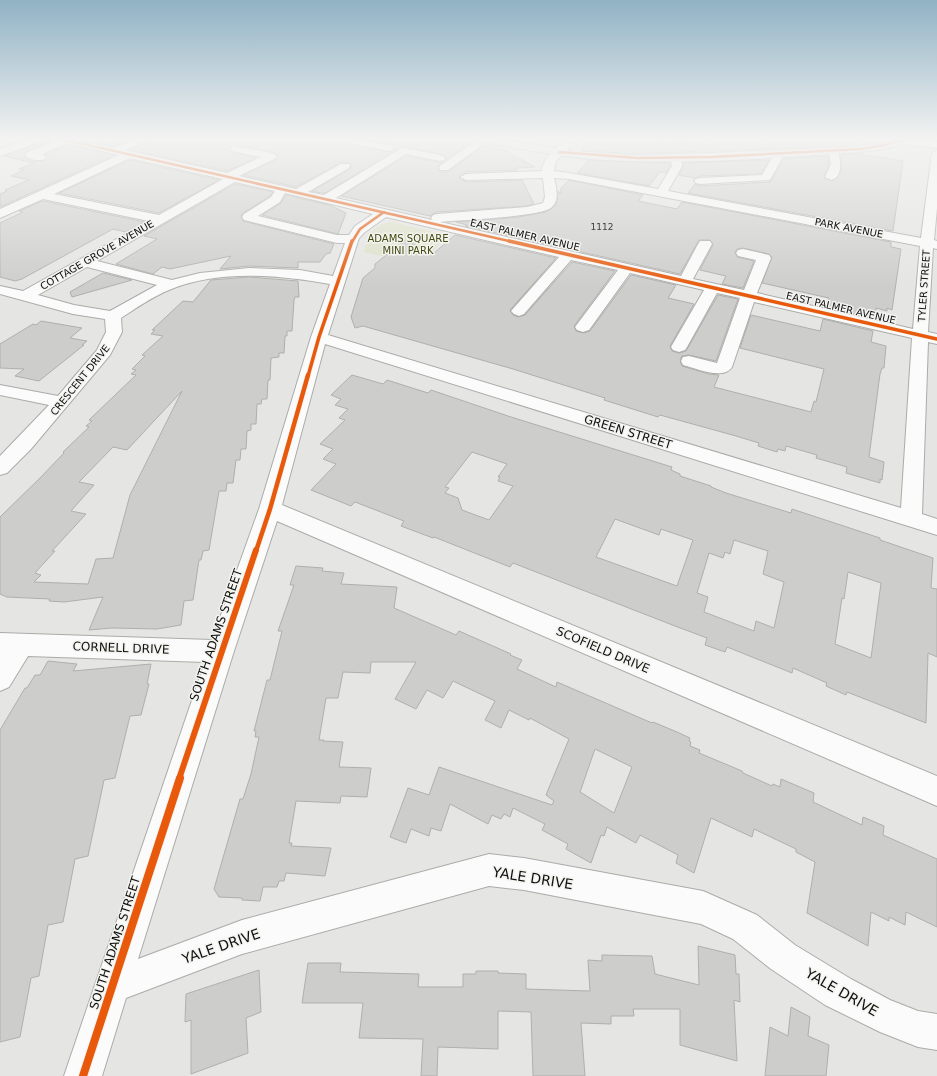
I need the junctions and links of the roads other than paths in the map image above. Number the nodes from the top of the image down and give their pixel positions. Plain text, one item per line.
1 (53, 189) edge
2 (210, 189) edge
3 (282, 189) joint
4 (305, 189) edge
5 (342, 189) edge
6 (550, 189) edge
7 (641, 189) edge
8 (663, 189) edge
9 (932, 189) edge
10 (298, 193) junction
11 (661, 193) junction
12 (43, 194) junction
13 (326, 199) junction
14 (384, 212) junction
15 (0, 214) edge
16 (160, 219) junction
17 (414, 219) junction
18 (353, 239) junction
19 (705, 244) dead end
20 (932, 244) edge
21 (743, 253) dead end
22 (568, 255) junction
23 (84, 262) junction
24 (627, 268) junction
25 (339, 281) junction
26 (685, 281) junction
27 (172, 284) junction
28 (713, 288) junction
29 (0, 290) edge
30 (749, 296) junction
31 (24, 297) junction
32 (519, 311) dead end
33 (113, 316) junction
34 (583, 328) dead end
35 (920, 335) junction
36 (319, 337) junction
37 (937, 339) edge
38 (679, 347) dead end
39 (689, 361) dead end
40 (0, 390) edge
41 (62, 402) junction
42 (0, 468) edge
43 (270, 509) junction
44 (911, 519) junction
45 (937, 527) edge
46 (10, 644) edge
47 (221, 651) junction
48 (0, 679) edge
49 (937, 792) edge
50 (112, 986) junction
51 (937, 1032) edge
52 (83, 1076) edge

1 - 12 street
2 - 16 street, COTTAGE GROVE AVENUE
3 - 10 street, EAST PALMER AVENUE
3 - 18 street
4 - 10 street
5 - 13 street
6 - 17 street
7 - 11 street, PARK AVENUE
8 - 11 street
9 - 20 street, TYLER STREET
10 - 13 street, EAST PALMER AVENUE
11 - 20 street, PARK AVENUE
12 - 15 street
12 - 16 street
13 - 14 street, EAST PALMER AVENUE
14 - 17 street, EAST PALMER AVENUE
14 - 18 street, SOUTH ADAMS STREET
16 - 23 street, COTTAGE GROVE AVENUE
17 - 22 street, EAST PALMER AVENUE
18 - 25 street, SOUTH ADAMS STREET
19 - 26 street
20 - 35 street, TYLER STREET
21 - 30 street
22 - 24 street, EAST PALMER AVENUE
22 - 32 street
23 - 27 street
23 - 31 street, COTTAGE GROVE AVENUE
24 - 26 street, EAST PALMER AVENUE
24 - 34 street
25 - 27 street
25 - 36 street, SOUTH ADAMS STREET
26 - 28 street, EAST PALMER AVENUE
27 - 33 street
28 - 30 street, EAST PALMER AVENUE
28 - 38 street
29 - 31 street
30 - 35 street, EAST PALMER AVENUE
30 - 39 street
31 - 33 street
33 - 41 street, CRESCENT DRIVE
35 - 37 street, EAST PALMER AVENUE
35 - 44 street, TYLER STREET
36 - 43 street, SOUTH ADAMS STREET
36 - 44 street, GREEN STREET
40 - 41 street
41 - 42 street, CRESCENT DRIVE
43 - 47 street, SOUTH ADAMS STREET
43 - 49 street, SCOFIELD DRIVE
44 - 45 street, GREEN STREET
46 - 47 street, CORNELL DRIVE
46 - 48 street, CORNELL DRIVE
47 - 50 street, SOUTH ADAMS STREET
50 - 51 street, YALE DRIVE
50 - 52 street, SOUTH ADAMS STREET

